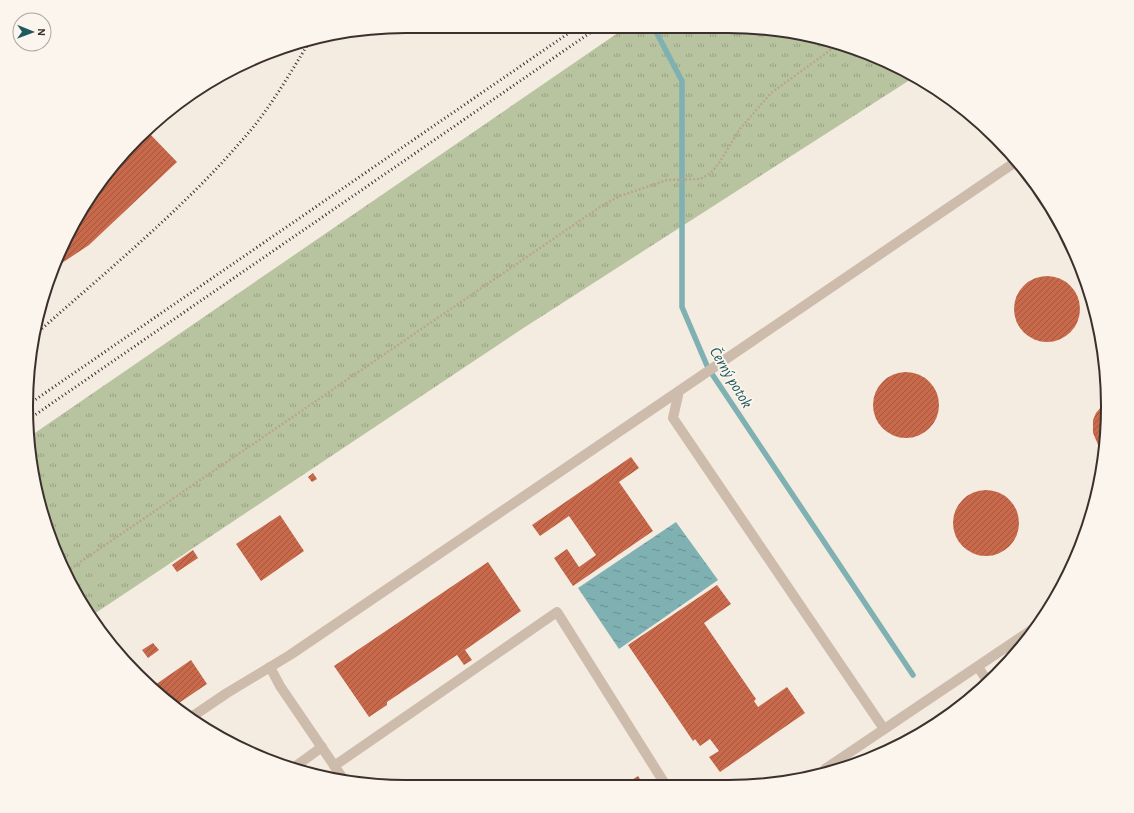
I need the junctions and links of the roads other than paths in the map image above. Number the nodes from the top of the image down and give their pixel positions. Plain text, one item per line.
1 (1012, 165) edge
2 (679, 391) junction
3 (1020, 639) edge
4 (270, 666) junction
5 (978, 667) junction
6 (985, 677) edge
7 (195, 714) edge
8 (884, 730) junction
9 (322, 747) junction
10 (299, 764) edge
11 (831, 765) edge
12 (334, 766) junction
13 (340, 774) edge
14 (662, 780) edge

1 - 2 lane
2 - 4 lane
2 - 8 lane
3 - 5 lane
4 - 7 lane
4 - 9 lane
5 - 6 lane
5 - 8 lane
8 - 11 lane
9 - 10 lane
9 - 12 lane
12 - 13 lane
12 - 14 lane

